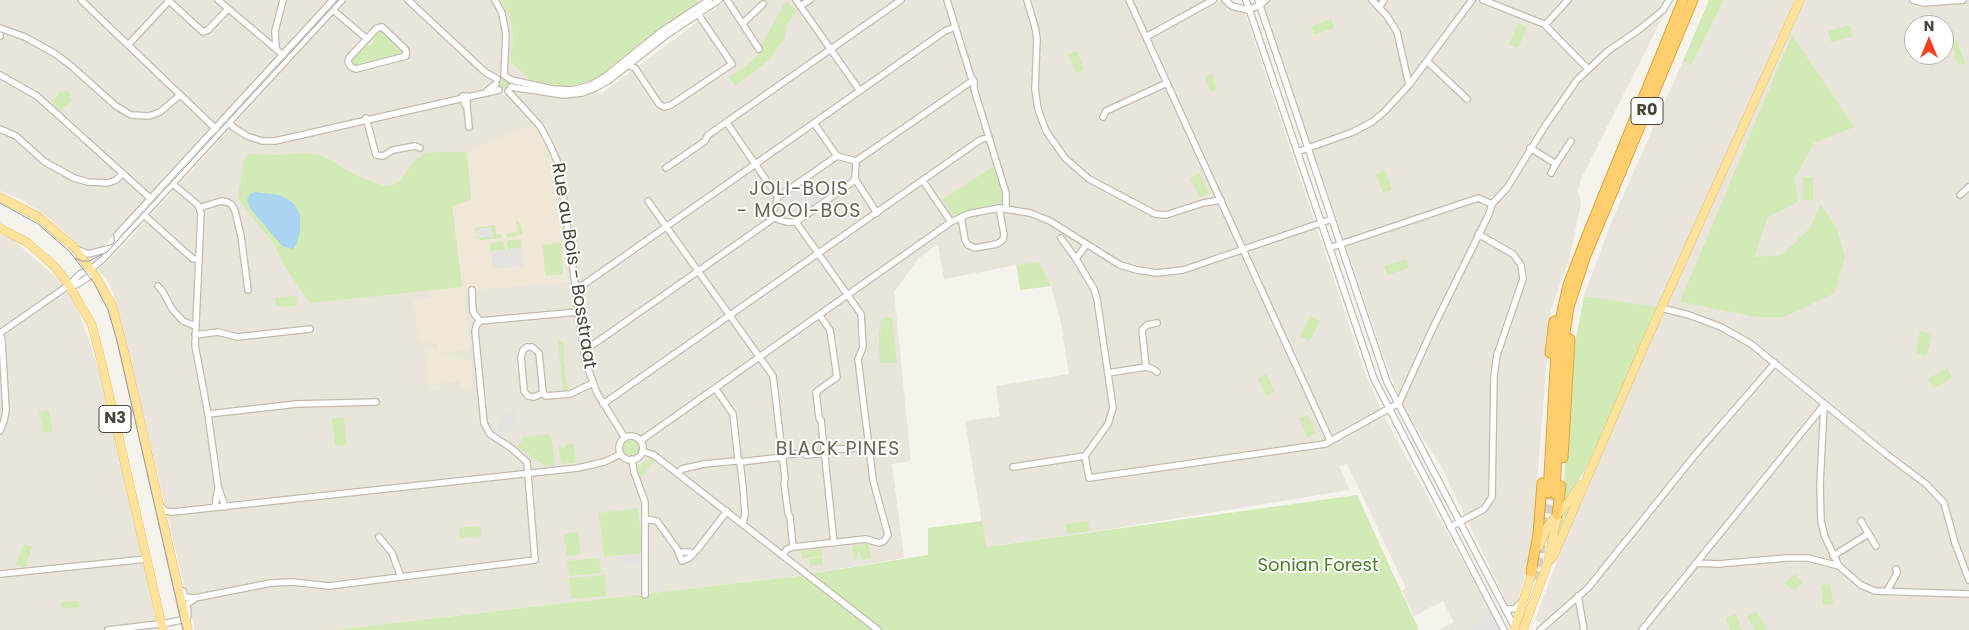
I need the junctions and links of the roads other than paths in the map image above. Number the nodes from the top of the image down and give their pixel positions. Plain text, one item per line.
1 (81, 0) edge
2 (218, 0) edge
3 (283, 0) edge
4 (323, 0) edge
5 (342, 0) edge
6 (408, 0) edge
7 (495, 0) edge
8 (709, 0) edge
9 (719, 0) edge
10 (727, 0) edge
11 (796, 0) edge
12 (810, 0) edge
13 (901, 0) edge
14 (947, 0) edge
15 (1027, 0) edge
16 (1129, 0) edge
17 (1213, 0) edge
18 (1225, 0) edge
19 (1246, 0) edge
20 (1266, 0) edge
21 (1372, 0) edge
22 (1384, 0) edge
23 (1472, 0) edge
24 (1483, 0) edge
25 (1568, 0) edge
26 (1668, 0) edge
27 (1683, 0) edge
28 (1693, 0) edge
29 (1800, 0) edge
30 (1913, 0) edge
31 (1963, 0) edge
32 (169, 1) edge
33 (1259, 3) edge
34 (763, 4) dead end
35 (332, 5) edge
36 (800, 6) junction
37 (1379, 8) junction
38 (228, 9) junction
39 (1250, 10) junction
40 (698, 14) junction
41 (743, 23) junction
42 (1545, 25) junction
43 (955, 27) junction
44 (0, 28) edge
45 (1146, 37) junction
46 (367, 39) junction
47 (128, 45) junction
48 (276, 49) junction
49 (759, 49) dead end
50 (831, 49) junction
51 (283, 55) junction
52 (1427, 61) junction
53 (627, 65) junction
54 (1588, 69) junction
55 (0, 75) edge
56 (504, 75) junction
57 (511, 80) junction
58 (970, 80) junction
59 (1167, 83) junction
60 (497, 85) junction
61 (1408, 85) junction
62 (520, 88) junction
63 (510, 89) junction
64 (860, 91) junction
65 (180, 95) junction
66 (465, 97) junction
67 (516, 98) junction
68 (1467, 99) dead end
69 (1103, 117) dead end
70 (366, 120) junction
71 (230, 122) junction
72 (727, 123) junction
73 (814, 123) junction
74 (469, 127) dead end
75 (0, 129) edge
76 (218, 131) junction
77 (989, 137) junction
78 (1571, 141) dead end
79 (420, 148) dead end
80 (1308, 148) junction
81 (1530, 148) junction
82 (1297, 152) junction
83 (837, 156) junction
84 (856, 161) junction
85 (1556, 164) junction
86 (755, 165) junction
87 (666, 168) dead end
88 (1551, 173) dead end
89 (123, 174) junction
90 (855, 179) junction
91 (923, 181) junction
92 (173, 184) junction
93 (1969, 187) edge
94 (1218, 194) junction
95 (1960, 196) dead end
96 (0, 197) edge
97 (778, 197) junction
98 (150, 198) junction
99 (648, 200) dead end
100 (1221, 200) junction
101 (1204, 203) junction
102 (1492, 204) junction
103 (199, 208) junction
104 (1003, 208) junction
105 (877, 213) junction
106 (144, 215) junction
107 (961, 217) junction
108 (774, 218) junction
109 (1332, 219) junction
110 (796, 222) junction
111 (951, 222) junction
112 (1321, 223) junction
113 (666, 226) junction
114 (0, 228) edge
115 (1478, 234) junction
116 (1062, 238) dead end
117 (116, 245) junction
118 (1086, 245) junction
119 (1340, 245) junction
120 (74, 247) junction
121 (1330, 248) junction
122 (1244, 250) junction
123 (818, 254) junction
124 (198, 259) junction
125 (1076, 259) junction
126 (91, 269) junction
127 (698, 271) junction
128 (69, 285) junction
129 (158, 286) dead end
130 (575, 286) junction
131 (1577, 288) junction
132 (248, 290) dead end
133 (472, 290) dead end
134 (847, 296) junction
135 (1561, 304) junction
136 (1661, 308) junction
137 (578, 312) junction
138 (730, 316) junction
139 (820, 316) junction
140 (480, 321) junction
141 (1157, 323) dead end
142 (195, 326) junction
143 (310, 329) dead end
144 (0, 334) edge
145 (195, 335) junction
146 (583, 348) junction
147 (759, 357) junction
148 (1775, 363) junction
149 (1146, 367) junction
150 (1157, 372) dead end
151 (1108, 373) junction
152 (593, 383) junction
153 (716, 388) junction
154 (543, 393) junction
155 (376, 402) dead end
156 (603, 404) junction
157 (1398, 404) junction
158 (1824, 405) junction
159 (1388, 410) junction
160 (208, 414) junction
161 (0, 431) edge
162 (625, 438) junction
163 (1330, 440) junction
164 (640, 441) junction
165 (869, 446) junction
166 (642, 451) junction
167 (825, 453) junction
168 (621, 454) junction
169 (1085, 456) junction
170 (783, 457) junction
171 (632, 459) junction
172 (740, 462) junction
173 (1592, 464) junction
174 (1014, 467) dead end
175 (528, 473) junction
176 (678, 473) junction
177 (1436, 477) junction
178 (1426, 482) junction
179 (218, 486) junction
180 (158, 502) junction
181 (1563, 504) junction
182 (225, 506) junction
183 (215, 507) junction
184 (727, 511) junction
185 (173, 512) junction
186 (1557, 515) junction
187 (644, 519) junction
188 (1460, 521) junction
189 (1860, 521) dead end
190 (743, 524) junction
191 (1450, 527) junction
192 (165, 530) junction
193 (1868, 534) junction
194 (379, 537) dead end
195 (834, 542) junction
196 (1876, 546) dead end
197 (793, 547) junction
198 (782, 555) junction
199 (1833, 556) junction
200 (146, 559) junction
201 (1548, 562) junction
202 (1696, 563) junction
203 (1838, 566) junction
204 (1896, 569) dead end
205 (1531, 572) junction
206 (0, 574) edge
207 (401, 577) junction
208 (1969, 580) edge
209 (178, 582) junction
210 (1887, 591) junction
211 (1969, 594) edge
212 (645, 595) dead end
213 (1525, 596) junction
214 (1578, 596) junction
215 (195, 598) junction
216 (1500, 598) junction
217 (1490, 604) junction
218 (1506, 608) junction
219 (186, 619) junction
220 (162, 627) edge
221 (1515, 629) edge
222 (108, 630) edge
223 (188, 630) edge
224 (878, 630) edge
225 (1504, 630) edge
226 (1523, 630) edge
227 (1540, 630) edge
228 (1584, 630) edge
229 (1642, 630) edge

1 - 47 street
2 - 38 street
3 - 48 street
4 - 35 street
5 - 35 street
6 - 60 street
7 - 56 street
8 - 57 street
9 - 40 street
10 - 41 street
11 - 36 street
12 - 36 street
13 - 50 street
14 - 43 street
15 - 101 street
16 - 45 street
17 - 45 street
18 - 39 street
19 - 39 street
20 - 33 street
21 - 37 street
22 - 37 street
23 - 52 street
24 - 42 street
25 - 42 street
26 - 54 street
27 - 135 highway, R0
28 - 131 highway, R0
29 - 136 main road
30 - 31 street
32 - 38 street
32 - 47 street
33 - 39 street
33 - 80 street
34 - 41 street
35 - 46 street
35 - 51 street
35 - 71 street
36 - 50 street
37 - 61 street
38 - 48 street
39 - 82 street
40 - 53 street
40 - 53 street
41 - 49 street
42 - 54 street
43 - 58 street
43 - 64 street
44 - 65 street
45 - 59 street
46 - 46 street
47 - 65 street
48 - 51 street
50 - 64 street
50 - 72 street
51 - 76 street
52 - 61 street
52 - 68 street
53 - 62 street
54 - 81 street
55 - 89 street
56 - 57 street
56 - 60 street
57 - 63 street
58 - 77 street
58 - 84 street
59 - 69 street
59 - 94 street
60 - 63 street
60 - 66 street
61 - 80 street
62 - 63 street
62 - 67 street
63 - 67 street, Rue au Bois - Bosstraat
64 - 73 street
65 - 76 street
66 - 70 street
66 - 74 street
67 - 130 street, Rue au Bois - Bosstraat
70 - 71 street
70 - 79 street
71 - 76 street
72 - 86 street
72 - 87 street
73 - 83 street
73 - 86 street
75 - 89 street
76 - 92 street
76 - 98 street
77 - 91 street
77 - 104 street
78 - 85 street
80 - 82 street
80 - 109 street
81 - 85 street
81 - 102 street
82 - 112 street
83 - 84 street
83 - 97 street
84 - 90 street
85 - 88 street
86 - 97 street
86 - 113 street
89 - 98 street
90 - 105 street
90 - 110 street
91 - 105 street
91 - 111 street
92 - 103 street
92 - 106 street
93 - 95 street
94 - 100 street
94 - 101 street
96 - 120 main road, N3
97 - 108 street
98 - 117 street
99 - 113 street
100 - 101 street
100 - 122 street
102 - 115 street
102 - 119 street
103 - 124 street
103 - 132 street
104 - 107 street
104 - 107 street
104 - 118 street
105 - 123 street
106 - 117 street
106 - 124 street
107 - 111 street
108 - 110 street
108 - 127 street
109 - 112 street
109 - 119 street
110 - 123 street
111 - 134 street
112 - 121 street
112 - 122 street
113 - 127 street
113 - 130 street
114 - 128 main road, N3
115 - 157 street
115 - 188 street
116 - 125 street
117 - 120 street
117 - 126 street
118 - 122 street
118 - 125 street
119 - 121 street
119 - 157 street
120 - 126 main road, N3
121 - 159 street
122 - 163 street
123 - 134 street
123 - 138 street
124 - 142 street
125 - 151 street
126 - 128 street
126 - 180 main road, N3
127 - 138 street
127 - 146 street
128 - 144 street
128 - 200 main road, N3
129 - 142 street
130 - 137 street, Rue au Bois - Bosstraat
131 - 135 highway, R0
131 - 181 highway
133 - 140 street
134 - 139 street
134 - 165 street
135 - 205 highway
136 - 148 street
136 - 173 main road
137 - 140 street
137 - 146 street, Rue au Bois - Bosstraat
138 - 147 street
138 - 156 street
139 - 147 street
139 - 167 street
140 - 175 street
141 - 149 street
142 - 145 street
143 - 145 street
144 - 161 street
145 - 160 street
146 - 152 street, Rue au Bois - Bosstraat
147 - 153 street
147 - 170 street
148 - 158 street
148 - 214 street
149 - 150 street
149 - 151 street
151 - 169 street
152 - 154 street
152 - 156 street, Rue au Bois - Bosstraat
153 - 164 street
153 - 172 street
154 - 154 street
155 - 160 street
156 - 162 street, Rue au Bois - Bosstraat
157 - 159 street
157 - 177 street
158 - 199 street
158 - 202 street
158 - 208 street
159 - 163 street
159 - 178 street
160 - 179 street
162 - 164 street
162 - 168 street
163 - 169 street
164 - 166 street
165 - 167 street
165 - 195 street
166 - 171 street
166 - 176 street
167 - 170 street
167 - 195 street
168 - 171 street
168 - 175 street
169 - 174 street
170 - 172 street
170 - 197 street
171 - 187 street
172 - 176 street
172 - 190 street
173 - 181 main road
173 - 201 main road
175 - 182 street
175 - 207 street
176 - 184 street
177 - 178 street
177 - 188 street
178 - 191 street
179 - 182 street
179 - 183 street
180 - 185 street
180 - 192 main road, N3
181 - 186 highway
182 - 183 street
183 - 185 street
184 - 187 street
184 - 190 street
185 - 192 street
186 - 201 main road
186 - 205 main road
187 - 212 street
188 - 191 street
188 - 216 street
189 - 193 street
190 - 198 street
191 - 217 street
192 - 209 main road, N3
193 - 196 street
193 - 199 street
194 - 207 street
195 - 197 street
197 - 198 street
198 - 224 street
199 - 203 street
200 - 206 street
200 - 220 main road, N3
201 - 226 main road
202 - 203 street
202 - 229 street
203 - 210 street
204 - 210 street
205 - 213 main road
207 - 215 street
209 - 215 street
209 - 219 main road, N3
210 - 211 street
213 - 218 street
213 - 221 main road
214 - 227 street
214 - 228 street
215 - 219 street
216 - 217 street
216 - 218 street
217 - 225 street
218 - 221 street
219 - 220 street
219 - 223 main road, N3
220 - 222 street

